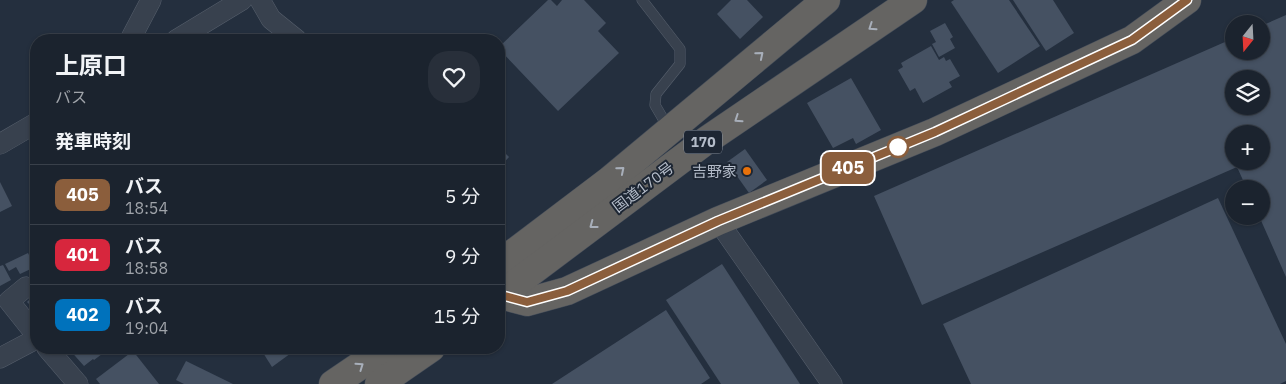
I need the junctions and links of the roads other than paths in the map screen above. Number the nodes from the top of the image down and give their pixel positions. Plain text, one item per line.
1 (151, 0) edge
2 (242, 0) edge
3 (260, 0) edge
4 (642, 0) edge
5 (826, 0) edge
6 (913, 0) edge
7 (1187, 0) edge
8 (133, 34) edge
9 (186, 34) edge
10 (290, 34) edge
11 (30, 126) edge
12 (670, 130) junction
13 (0, 144) edge
14 (718, 221) junction
15 (505, 259) edge
16 (26, 287) dead end
17 (505, 290) edge
18 (505, 295) edge
19 (30, 327) edge
20 (30, 342) edge
21 (52, 354) edge
22 (377, 354) edge
23 (422, 354) edge
24 (0, 358) edge
25 (78, 384) edge
26 (334, 384) edge
27 (379, 384) edge
28 (832, 384) edge

1 - 8 street
2 - 9 street
3 - 10 street
4 - 12 lane
12 -> 5 highway, 国道170号 / 170
6 -> 17 highway, 国道170号 / 170
7 - 14 highway, 国道170号 / 170
11 - 13 street
15 -> 12 highway, 国道170号 / 170
14 - 18 highway, 国道170号 / 170
14 - 28 street
16 - 19 street
20 - 24 street
21 - 25 street
26 -> 22 highway
23 - 27 highway

